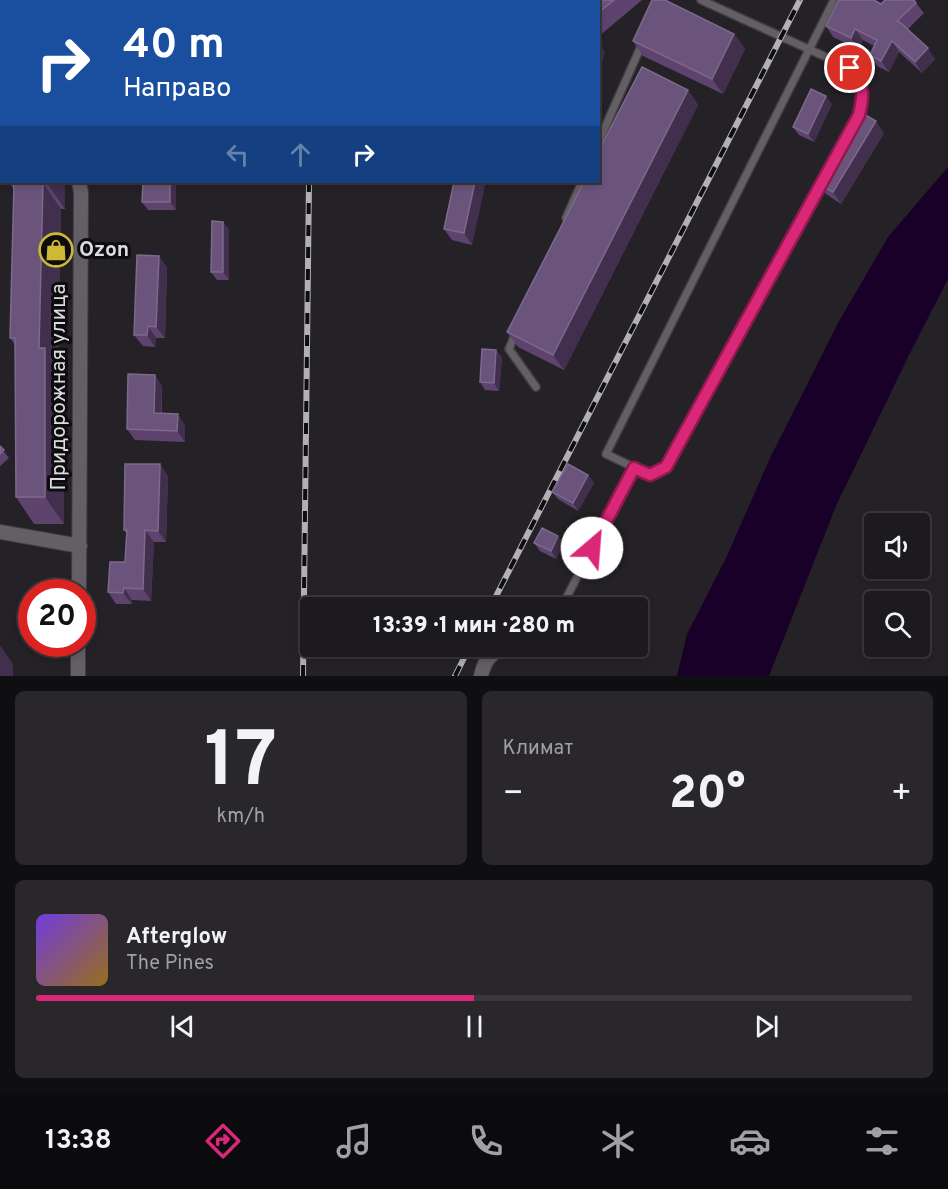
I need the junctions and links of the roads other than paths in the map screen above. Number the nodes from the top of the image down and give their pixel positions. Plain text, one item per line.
1 (701, 0) edge
2 (834, 0) edge
3 (646, 33) edge
4 (810, 49) junction
5 (853, 126) edge
6 (600, 138) edge
7 (831, 167) edge
8 (79, 183) edge
9 (582, 183) edge
10 (563, 223) edge
11 (518, 328) edge
12 (536, 387) dead end
13 (634, 468) junction
14 (0, 532) edge
15 (80, 546) junction
16 (79, 579) edge
17 (567, 597) edge
18 (78, 657) edge
19 (489, 657) edge
20 (78, 676) edge
21 (481, 676) edge

1 - 4 lane
2 - 4 lane
3 - 6 lane
4 - 5 lane
4 - 13 lane
7 - 13 lane
8 - 15 street, Придорожная улица
9 - 10 lane
11 - 12 lane
13 - 17 lane
14 - 15 street
15 - 16 street, Придорожная улица
18 - 20 street
19 - 21 street

